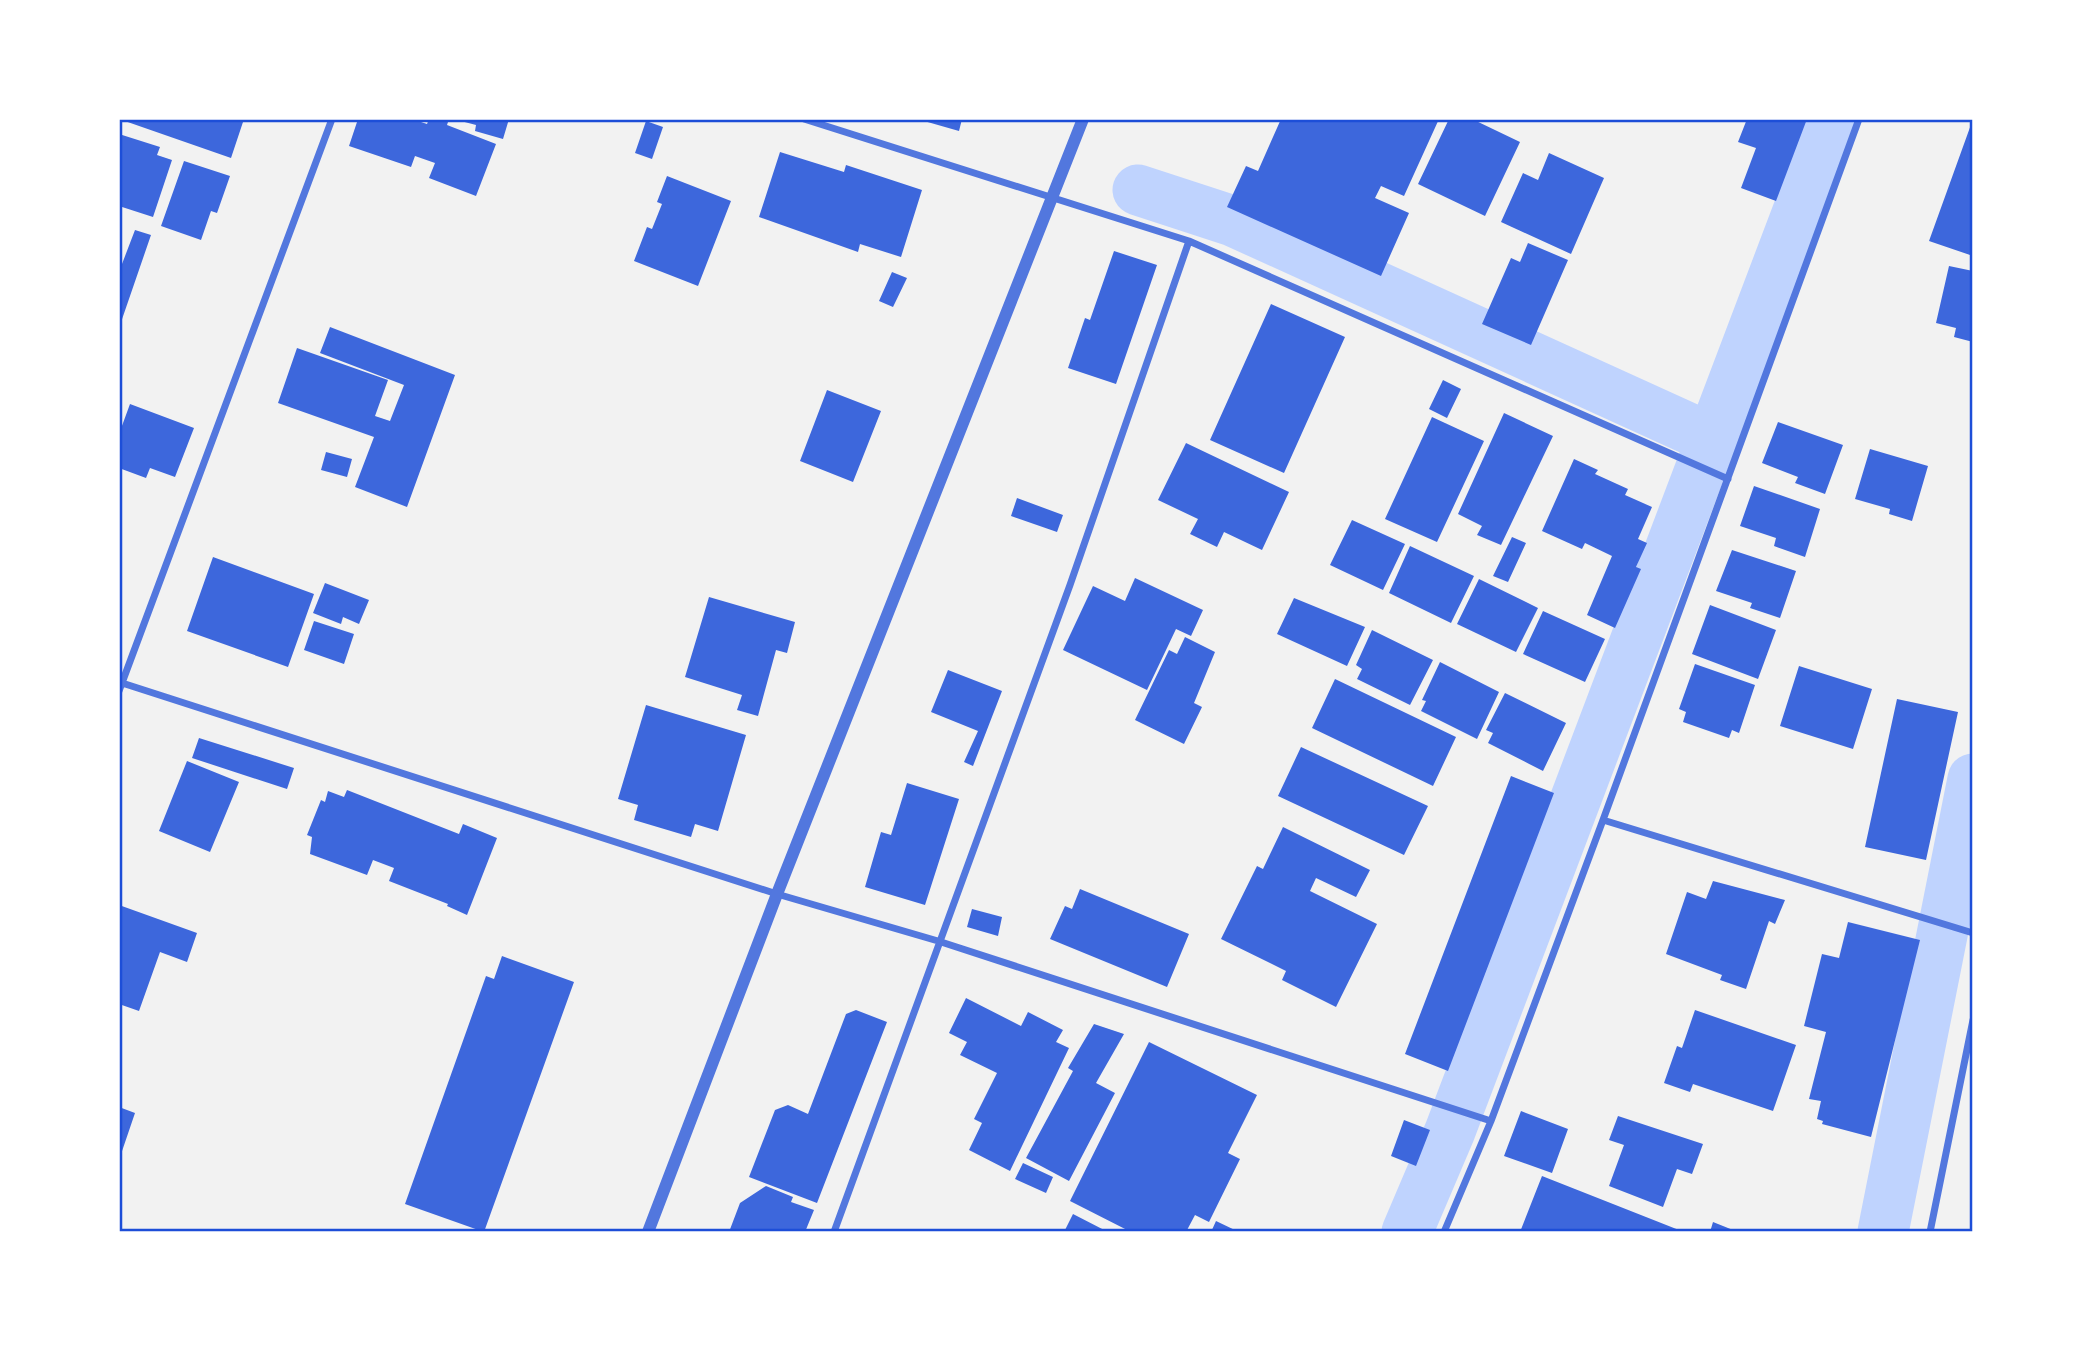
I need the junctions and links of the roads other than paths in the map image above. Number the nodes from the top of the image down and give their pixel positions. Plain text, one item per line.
1 (332, 119) edge
2 (804, 119) edge
3 (1083, 119) edge
4 (1859, 119) edge
5 (1053, 198) junction
6 (1189, 241) junction
7 (1727, 479) junction
8 (121, 682) edge
9 (119, 691) edge
10 (1603, 820) junction
11 (777, 894) junction
12 (1972, 933) edge
13 (938, 941) junction
14 (1973, 1020) edge
15 (1492, 1121) junction
16 (648, 1232) edge
17 (834, 1232) edge
18 (1444, 1232) edge
19 (1930, 1232) edge

1 - 8 street
2 - 5 street
3 - 5 street
4 - 7 street
5 - 6 street
5 - 11 street
6 - 7 street
6 - 13 street
7 - 10 street
8 - 9 street
8 - 11 street
10 - 12 street
10 - 15 street
11 - 13 street
11 - 16 street
13 - 15 street
13 - 17 street
14 - 19 street
15 - 18 street

